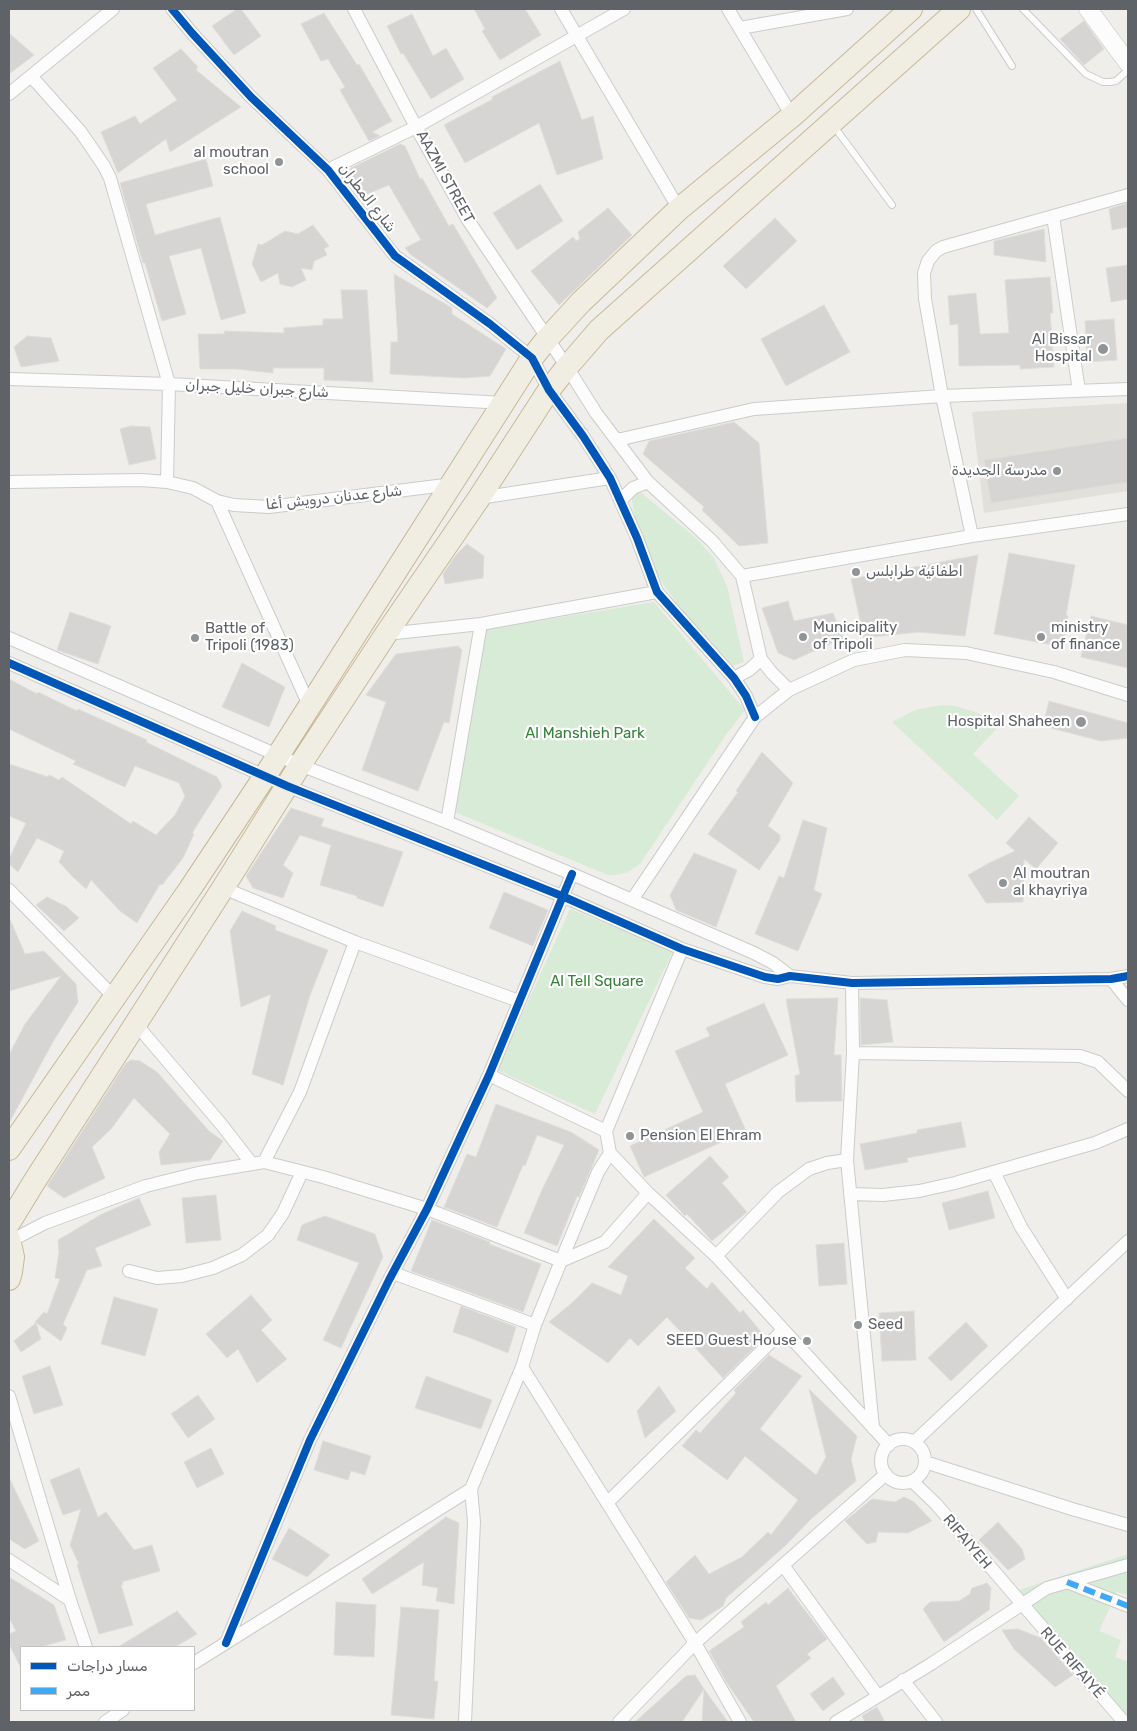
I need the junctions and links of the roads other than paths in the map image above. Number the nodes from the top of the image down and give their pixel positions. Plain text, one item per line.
1 (114, 9) edge
2 (172, 9) edge
3 (354, 9) edge
4 (561, 9) edge
5 (624, 9) edge
6 (728, 9) edge
7 (847, 9) edge
8 (911, 9) edge
9 (959, 9) edge
10 (976, 9) edge
11 (1023, 9) edge
12 (1088, 9) edge
13 (740, 28) junction
14 (577, 35) junction
15 (1128, 63) edge
16 (1012, 66) dead end
17 (1128, 70) edge
18 (31, 76) junction
19 (9, 94) edge
20 (792, 116) junction
21 (831, 122) junction
22 (416, 127) junction
23 (328, 170) junction
24 (1128, 195) edge
25 (892, 205) dead end
26 (679, 210) junction
27 (1053, 216) junction
28 (547, 339) junction
29 (532, 358) junction
30 (567, 367) junction
31 (9, 379) edge
32 (169, 384) junction
33 (1128, 389) edge
34 (549, 390) junction
35 (1079, 391) junction
36 (942, 396) junction
37 (504, 403) junction
38 (617, 440) junction
39 (610, 478) junction
40 (9, 482) edge
41 (167, 482) junction
42 (648, 482) junction
43 (453, 484) junction
44 (479, 498) junction
45 (621, 500) junction
46 (217, 501) junction
47 (1128, 514) edge
48 (972, 536) junction
49 (742, 576) junction
50 (657, 592) junction
51 (481, 624) junction
52 (386, 634) junction
53 (9, 638) edge
54 (761, 659) junction
55 (9, 663) edge
56 (734, 678) junction
57 (789, 690) junction
58 (1128, 695) edge
59 (309, 705) junction
60 (755, 717) junction
61 (278, 756) junction
62 (300, 765) junction
63 (265, 776) junction
64 (287, 786) junction
65 (447, 822) junction
66 (572, 874) junction
67 (223, 888) junction
68 (9, 890) edge
69 (562, 896) junction
70 (632, 900) junction
71 (354, 942) junction
72 (682, 949) junction
73 (790, 976) junction
74 (1128, 976) edge
75 (1111, 979) junction
76 (852, 983) junction
77 (114, 997) junction
78 (1128, 1000) edge
79 (519, 1001) junction
80 (135, 1023) junction
81 (854, 1053) junction
82 (489, 1075) junction
83 (1128, 1090) edge
84 (1128, 1130) edge
85 (606, 1131) junction
86 (9, 1148) edge
87 (610, 1153) junction
88 (847, 1160) junction
89 (258, 1163) junction
90 (302, 1172) junction
91 (994, 1172) junction
92 (648, 1193) junction
93 (850, 1194) junction
94 (426, 1209) junction
95 (9, 1235) edge
96 (1128, 1242) edge
97 (716, 1256) junction
98 (561, 1261) junction
99 (129, 1271) dead end
100 (393, 1273) junction
101 (9, 1279) edge
102 (1067, 1299) junction
103 (535, 1325) junction
104 (783, 1330) junction
105 (522, 1367) junction
106 (9, 1396) edge
107 (873, 1428) junction
108 (914, 1442) junction
109 (889, 1445) junction
110 (925, 1462) junction
111 (886, 1474) junction
112 (912, 1480) junction
113 (471, 1489) junction
114 (607, 1503) junction
115 (1128, 1525) edge
116 (9, 1560) edge
117 (783, 1565) junction
118 (1128, 1565) edge
119 (1067, 1582) junction
120 (70, 1600) junction
121 (1021, 1604) junction
122 (1128, 1606) edge
123 (226, 1643) junction
124 (695, 1643) junction
125 (86, 1646) edge
126 (195, 1662) edge
127 (903, 1680) junction
128 (878, 1696) junction
129 (120, 1711) edge
130 (109, 1718) edge
131 (464, 1722) edge
132 (619, 1722) edge
133 (740, 1722) edge
134 (836, 1722) edge
135 (936, 1722) edge
136 (1124, 1722) edge

1 - 18 street
2 - 23 street, شارع المطران
3 - 22 street, AAZMI STREET
4 - 14 street
5 - 14 street
6 - 13 street
7 - 13 street
8 - 20 highway
9 - 21 highway
10 - 16 lane
11 - 17 lane
12 - 15 street
13 - 20 street
14 - 22 street
14 - 26 street
18 - 19 street
18 - 32 street
20 - 26 highway
21 - 25 lane
21 - 30 highway
22 - 23 street
22 - 28 street, AAZMI STREET
23 - 29 street, شارع المطران
24 - 27 street
26 - 28 highway
27 - 35 street
27 - 36 street
28 - 29 highway
28 - 30 street, AAZMI STREET
29 - 34 street, شارع المطران
29 - 37 highway
30 - 34 highway
30 - 38 street, AAZMI STREET
31 - 32 street, شارع جبران خليل جبران
32 - 37 street, شارع جبران خليل جبران
32 - 41 street
33 - 35 street
34 - 39 street, شارع المطران
34 - 44 highway
35 - 36 street
36 - 38 street
36 - 48 street
37 - 43 highway
38 - 42 street, AAZMI STREET
39 - 44 street
39 - 45 street, شارع المطران
40 - 41 street, شارع عدنان درويش أغا
41 - 46 street, شارع عدنان درويش أغا
42 - 45 street
42 - 49 street, AAZMI STREET
43 - 46 street, شارع عدنان درويش أغا
43 - 59 highway
44 - 52 highway
45 - 50 street, شارع المطران
46 - 59 street
47 - 48 street
48 - 49 street
49 - 54 street
50 - 51 street
50 - 56 street
51 - 52 street
51 - 65 street
52 - 62 highway
53 - 61 street
54 - 56 street
54 - 57 street
55 - 63 street
56 - 60 street
57 - 58 street
57 - 60 street
59 - 61 highway
60 - 70 street
61 - 62 street
61 - 63 highway
62 - 64 highway
62 - 65 street
63 - 64 street
63 - 77 highway
64 - 67 highway
64 - 69 street
65 - 66 street
66 - 69 street
66 - 70 street
67 - 71 street
67 - 80 highway
68 - 77 street
69 - 72 street
69 - 79 street
70 - 73 street
71 - 79 street
71 - 89 street
72 - 73 street
72 - 85 street
73 - 76 street
74 - 75 street
75 - 76 street
75 - 78 street
76 - 81 street
77 - 86 highway
79 - 82 street
80 - 89 street
80 - 95 highway
81 - 83 street
81 - 88 street
82 - 85 street
82 - 94 street
84 - 91 street
85 - 87 street
87 - 92 street
87 - 98 street
88 - 93 street
88 - 97 street
89 - 90 street
89 - 95 street
90 - 94 street
90 - 99 street
91 - 93 street
91 - 102 street
92 - 97 street
92 - 98 street
93 - 107 street
94 - 98 street
94 - 100 street
95 - 101 highway
96 - 102 street
97 - 104 street
98 - 103 street
100 - 103 street
100 - 123 street
102 - 108 street
103 - 105 street
104 - 107 street
104 - 114 street
105 - 113 street
105 - 114 street
106 - 120 street
107 - 109 street
108 - 109 street
108 - 110 street
109 - 111 street
110 - 112 street
110 - 115 street
111 - 112 street
111 - 117 street
112 - 121 street, RIFAIYEH
113 - 123 street
113 - 131 street
114 - 124 street
116 - 120 street
117 - 124 street
117 - 128 street
118 - 119 street
119 - 121 street
119 - 122 street
120 - 125 street
121 - 127 street
121 - 136 street, RUE RIFAIYÉ
123 - 126 street
124 - 132 street
124 - 133 street
127 - 128 street
127 - 135 street
128 - 134 street
129 - 130 street

